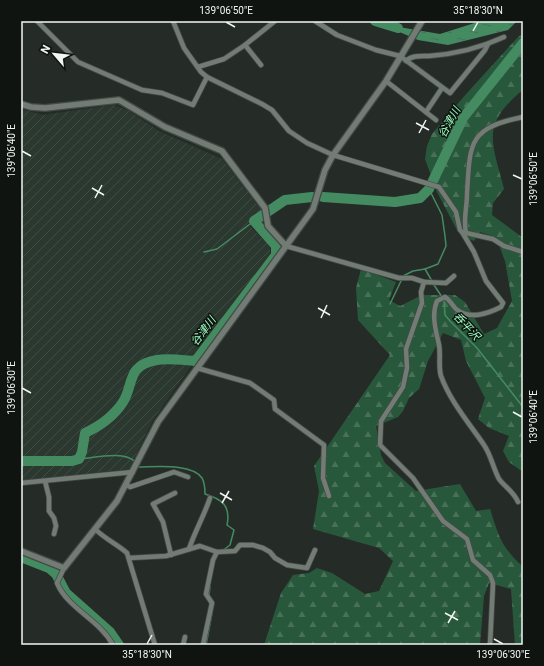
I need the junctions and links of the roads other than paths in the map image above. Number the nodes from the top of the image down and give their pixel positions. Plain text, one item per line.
1 (37, 21) edge
2 (173, 21) edge
3 (275, 21) edge
4 (315, 21) edge
5 (422, 21) edge
6 (504, 37) dead end
7 (488, 44) junction
8 (245, 45) junction
9 (400, 56) junction
10 (406, 61) junction
11 (261, 65) dead end
12 (198, 67) junction
13 (207, 77) junction
14 (386, 81) junction
15 (442, 88) junction
16 (21, 104) edge
17 (426, 112) junction
18 (523, 117) edge
19 (436, 120) dead end
20 (333, 156) junction
21 (464, 233) junction
22 (286, 246) junction
23 (523, 252) edge
24 (454, 276) dead end
25 (424, 282) junction
26 (197, 368) junction
27 (133, 472) junction
28 (188, 477) dead end
29 (45, 481) junction
30 (21, 483) edge
31 (126, 485) junction
32 (175, 492) dead end
33 (329, 496) dead end
34 (210, 498) dead end
35 (518, 502) dead end
36 (96, 529) junction
37 (54, 534) dead end
38 (188, 549) junction
39 (315, 550) dead end
40 (21, 552) edge
41 (217, 552) junction
42 (171, 555) junction
43 (129, 558) junction
44 (64, 568) junction
45 (185, 638) dead end
46 (113, 645) edge
47 (155, 645) edge
48 (183, 645) edge
49 (203, 645) edge
50 (490, 645) edge

1 - 13 street
2 - 12 street
3 - 8 street
4 - 9 street
5 - 9 street
6 - 7 street
7 - 10 street
7 - 15 street
8 - 11 street
8 - 12 street
9 - 10 street
9 - 14 street
10 - 15 street
12 - 13 street
13 - 20 street
14 - 17 street
14 - 20 street
15 - 17 street
16 - 22 street
17 - 19 street
18 - 21 street
20 - 21 street
20 - 22 street
21 - 23 street
21 - 35 street
22 - 25 street
22 - 26 street
24 - 25 street
25 - 50 street
26 - 27 street
26 - 33 street
27 - 29 street
27 - 31 street
28 - 31 street
29 - 30 street
29 - 37 street
31 - 36 street
32 - 42 street
34 - 38 street
36 - 43 street
36 - 44 street
38 - 41 street
38 - 42 street
39 - 41 street
40 - 44 street
41 - 49 street
42 - 43 street
43 - 47 street
44 - 46 street
45 - 48 street

